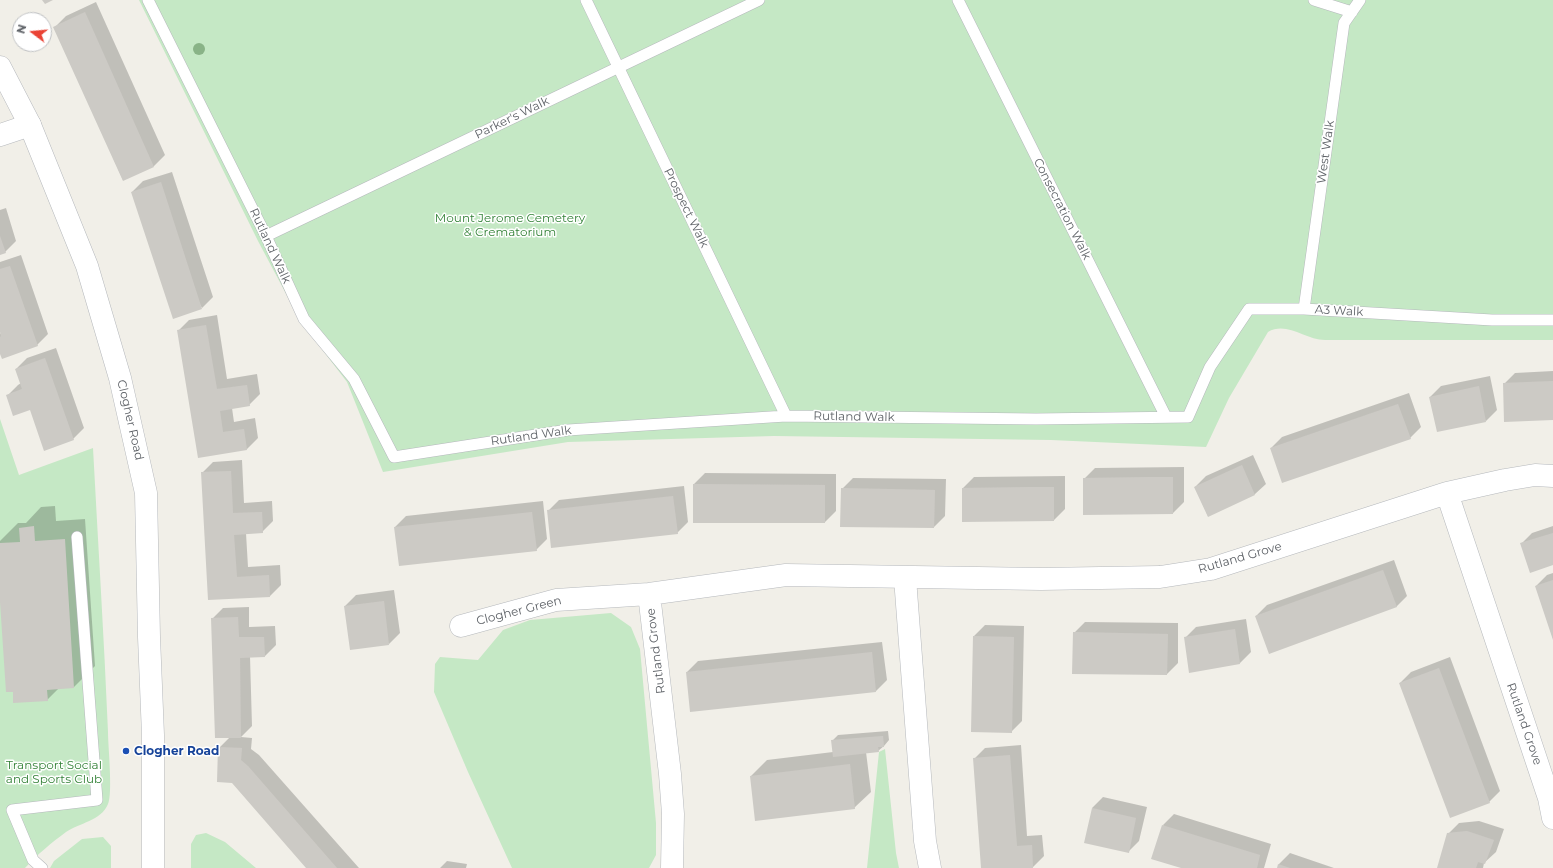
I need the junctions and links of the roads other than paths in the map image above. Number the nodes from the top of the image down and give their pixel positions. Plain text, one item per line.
1 (148, 0) edge
2 (586, 0) edge
3 (759, 0) edge
4 (958, 0) edge
5 (1314, 0) edge
6 (1360, 0) edge
7 (1352, 12) junction
8 (0, 67) edge
9 (618, 67) junction
10 (30, 126) junction
11 (0, 135) edge
12 (266, 236) junction
13 (1304, 309) junction
14 (1553, 320) edge
15 (786, 416) junction
16 (1166, 417) junction
17 (1188, 417) joint
18 (1553, 476) edge
19 (1447, 493) junction
20 (76, 537) dead end
21 (905, 578) junction
22 (650, 594) junction
23 (461, 626) dead end
24 (1553, 818) edge
25 (42, 868) edge
26 (153, 868) edge
27 (672, 868) edge
28 (930, 868) edge

1 - 12 lane, Rutland Walk
2 - 9 lane, Prospect Walk
3 - 9 lane, Parker's Walk
4 - 16 lane, Consecration Walk
5 - 7 lane
6 - 7 lane, West Walk
7 - 13 lane, West Walk
8 - 10 street, Clogher Road
9 - 12 lane, Parker's Walk
9 - 15 lane, Prospect Walk
10 - 11 street
10 - 26 street, Clogher Road
12 - 15 lane, Rutland Walk
13 - 14 lane, A3 Walk
13 - 17 lane, A3 Walk
15 - 16 lane, Rutland Walk
16 - 17 lane, Rutland Walk
18 - 19 street, Rutland Grove
19 - 21 street, Rutland Grove
19 - 24 street, Rutland Grove
20 - 25 lane
21 - 22 street, Rutland Grove
21 - 28 street
22 - 23 street, Clogher Green
22 - 27 street, Rutland Grove

